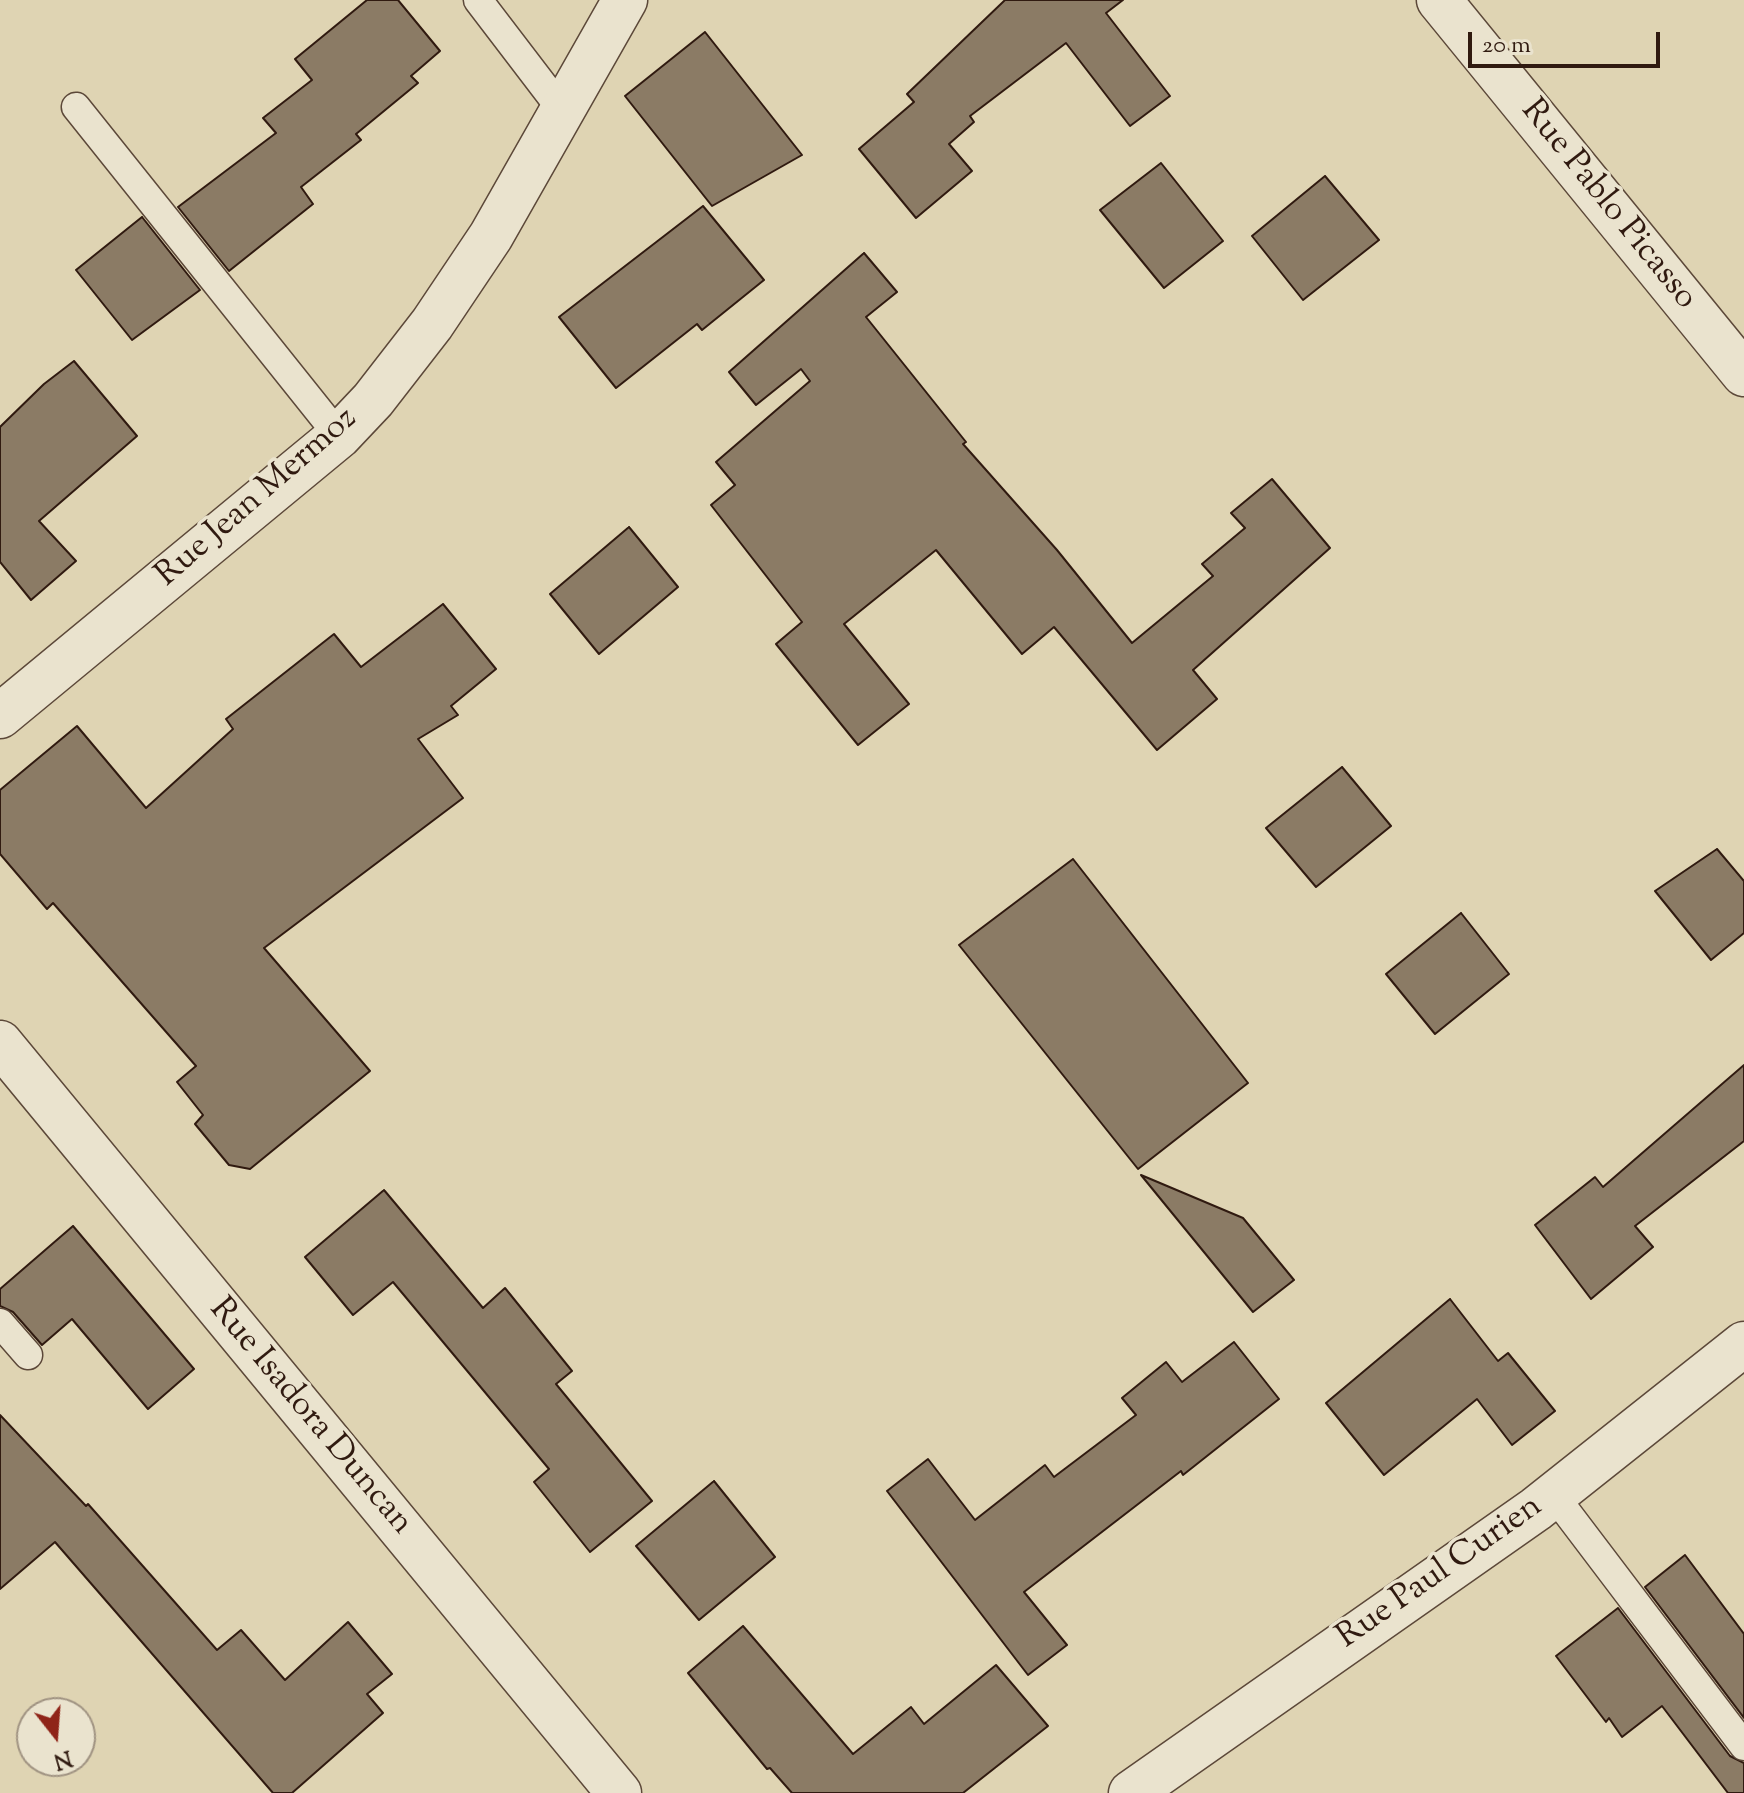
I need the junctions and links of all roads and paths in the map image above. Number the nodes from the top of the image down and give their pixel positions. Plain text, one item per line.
1 (478, 0) edge
2 (625, 0) edge
3 (1439, 0) edge
4 (76, 107) dead end
5 (562, 110) junction
6 (1744, 374) edge
7 (339, 436) junction
8 (0, 716) edge
9 (0, 1043) edge
10 (0, 1323) edge
11 (1744, 1344) edge
12 (28, 1355) dead end
13 (1553, 1494) junction
14 (1744, 1746) edge
15 (619, 1793) edge
16 (1131, 1793) edge

1 - 5 lane
2 - 5 street, Rue Jean Mermoz
3 - 6 street, Rue Pablo Picasso
4 - 7 lane
5 - 7 street, Rue Jean Mermoz
7 - 8 street, Rue Jean Mermoz
9 - 15 street, Rue Isadora Duncan
10 - 12 lane
11 - 13 street, Rue Paul Curien
13 - 14 lane
13 - 16 street, Rue Paul Curien

